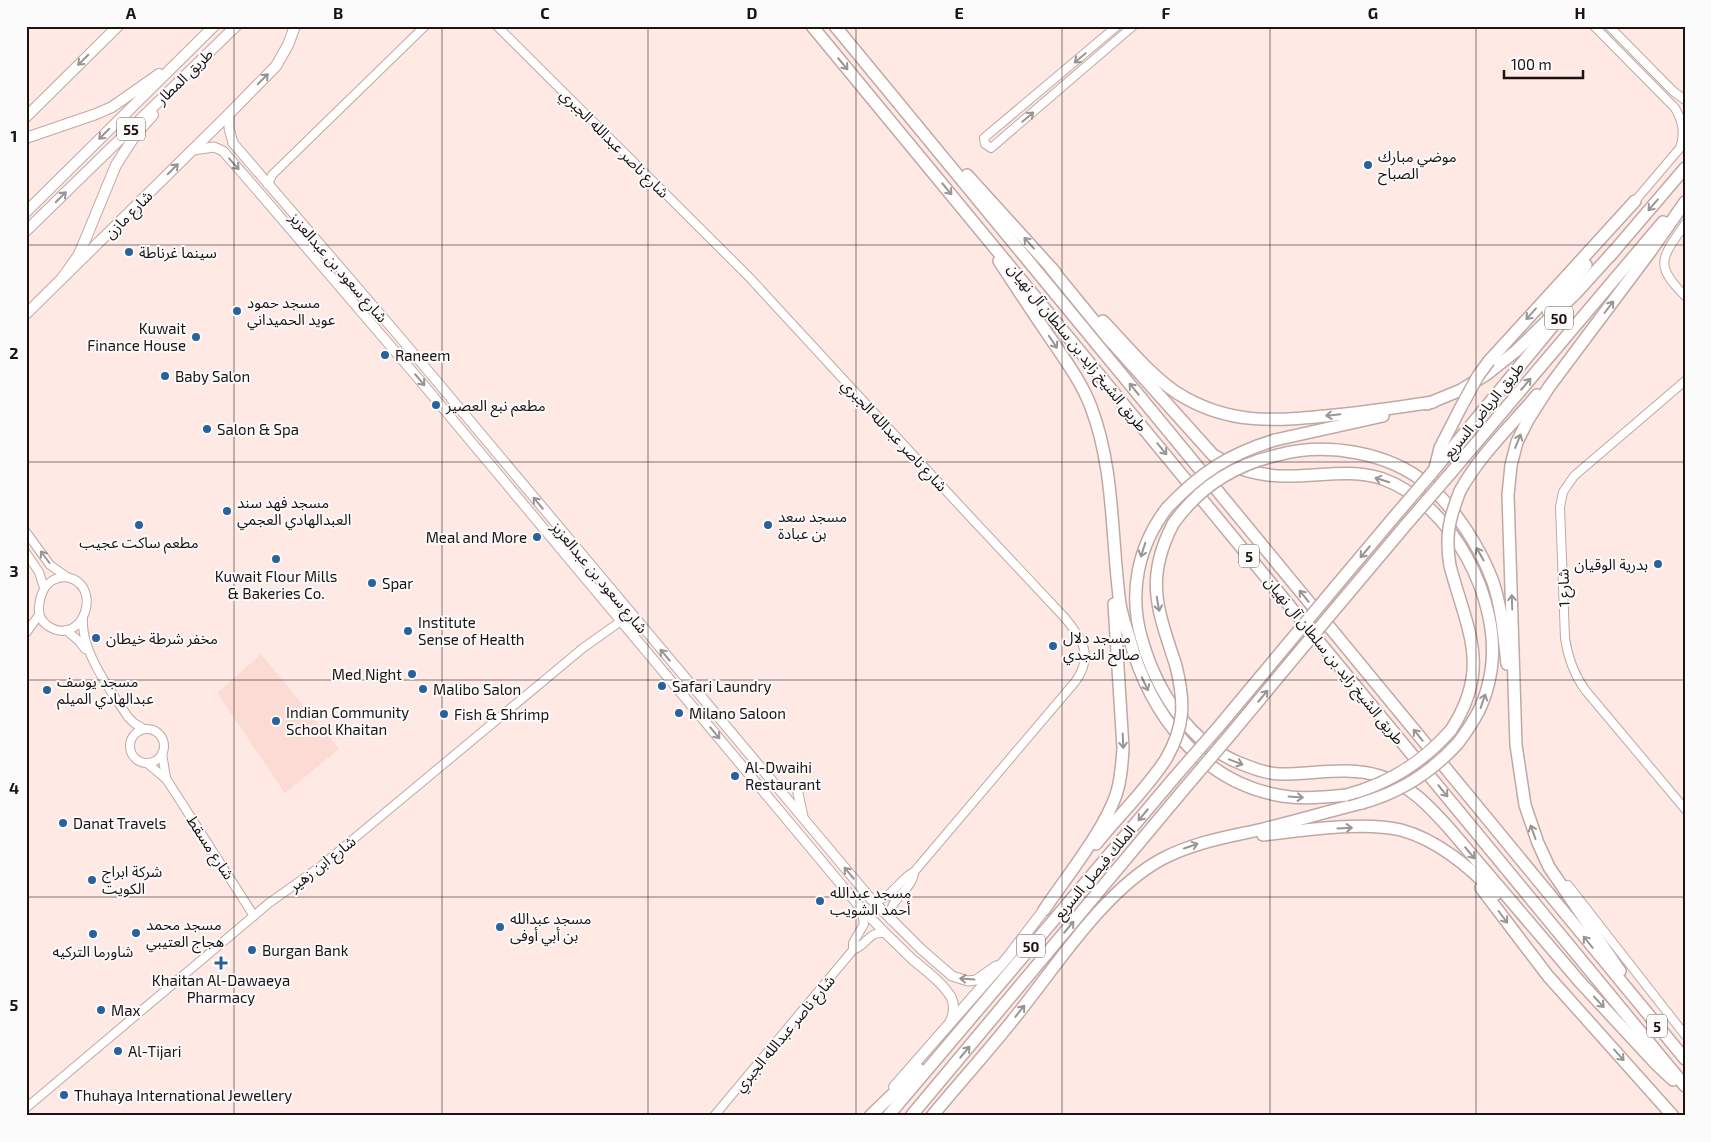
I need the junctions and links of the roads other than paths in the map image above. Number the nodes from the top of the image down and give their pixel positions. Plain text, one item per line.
1 (118, 26) edge
2 (214, 26) edge
3 (236, 26) edge
4 (295, 26) edge
5 (425, 26) edge
6 (497, 26) edge
7 (812, 26) edge
8 (1117, 26) edge
9 (1133, 26) edge
10 (1594, 26) edge
11 (1609, 26) edge
12 (836, 27) edge
13 (199, 61) junction
14 (175, 64) junction
15 (1675, 93) junction
16 (1685, 100) edge
17 (1667, 101) junction
18 (229, 114) junction
19 (26, 117) edge
20 (26, 138) edge
21 (930, 139) junction
22 (233, 144) junction
23 (192, 150) junction
24 (223, 151) junction
25 (1685, 168) edge
26 (267, 180) junction
27 (1685, 196) edge
28 (1635, 201) junction
29 (1685, 202) edge
30 (26, 212) edge
31 (968, 214) junction
32 (1685, 224) edge
33 (303, 226) junction
34 (26, 232) edge
35 (294, 232) junction
36 (312, 236) junction
37 (304, 244) junction
38 (1614, 251) junction
39 (1050, 267) junction
40 (63, 277) junction
41 (1685, 296) edge
42 (26, 314) edge
43 (1579, 346) junction
44 (1516, 351) junction
45 (1685, 381) edge
46 (451, 400) junction
47 (1433, 402) junction
48 (440, 405) junction
49 (459, 409) junction
50 (450, 416) junction
51 (1106, 465) junction
52 (1433, 472) junction
53 (26, 532) edge
54 (26, 553) edge
55 (69, 578) junction
56 (44, 588) junction
57 (39, 615) junction
58 (83, 620) junction
59 (621, 621) junction
60 (48, 626) junction
61 (66, 630) junction
62 (28, 631) edge
63 (1281, 652) joint
64 (93, 658) junction
65 (1294, 658) joint
66 (128, 717) junction
67 (144, 729) junction
68 (1515, 738) junction
69 (131, 740) junction
70 (742, 746) junction
71 (162, 752) junction
72 (732, 754) junction
73 (147, 762) junction
74 (739, 763) junction
75 (167, 780) junction
76 (776, 787) junction
77 (798, 793) dead end
78 (1685, 809) edge
79 (803, 820) junction
80 (1209, 840) junction
81 (1544, 858) junction
82 (1464, 864) junction
83 (914, 872) junction
84 (871, 899) junction
85 (860, 907) junction
86 (1044, 910) junction
87 (254, 916) junction
88 (891, 920) junction
89 (1533, 928) junction
90 (884, 933) junction
91 (921, 949) junction
92 (853, 950) junction
93 (1008, 957) junction
94 (912, 958) junction
95 (1630, 993) junction
96 (955, 1026) junction
97 (1685, 1036) edge
98 (1685, 1060) edge
99 (951, 1068) junction
100 (1685, 1087) edge
101 (26, 1108) edge
102 (714, 1116) edge
103 (869, 1116) edge
104 (888, 1116) edge
105 (911, 1116) edge
106 (919, 1116) edge
107 (932, 1116) edge
108 (1673, 1116) edge

1 -> 19 main road
2 - 14 main road, طريق المطار / 55
3 - 13 main road, طريق المطار / 55
18 -> 4 main road, شارع مازن
5 - 26 street
6 - 83 street, شارع ناصر عبدالله الجبري
7 -> 31 highway, طريق الشيخ زايد بن سلطان آل نهيان / 5
8 -> 9 street
10 - 17 street
11 - 15 street
12 - 21 highway, طريق الشيخ زايد بن سلطان آل نهيان / 5
34 -> 13 main road, طريق المطار / 55
13 - 40 main road
14 - 20 main road
14 -> 30 main road, طريق المطار / 55
15 - 16 street
15 - 17 street
17 - 28 street
18 - 22 main road
18 - 23 main road, شارع مازن
39 -> 21 highway
95 -> 21 highway, طريق الشيخ زايد بن سلطان آل نهيان / 5
22 - 24 main road
22 - 26 main road, شارع سعود بن عبدالعزيز
23 - 24 main road
40 -> 23 main road, شارع مازن
24 -> 35 main road, شارع سعود بن عبدالعزيز
25 -> 38 highway, طريق الرياض السريع / 50
26 - 33 main road, شارع سعود بن عبدالعزيز
65 -> 27 highway, طريق الرياض السريع / 50, bridge
28 - 44 highway
28 -> 52 highway, bridge
43 -> 29 highway
31 -> 51 highway
31 -> 100 highway, طريق الشيخ زايد بن سلطان آل نهيان / 5
32 - 41 street
33 - 35 main road
33 - 36 main road, شارع سعود بن عبدالعزيز
35 - 37 main road, شارع سعود بن عبدالعزيز
36 - 37 main road
36 - 46 main road, شارع سعود بن عبدالعزيز
37 -> 48 main road, شارع سعود بن عبدالعزيز
38 - 44 highway
38 - 52 highway, طريق الرياض السريع / 50
47 -> 39 highway
80 -> 39 highway, bridge
40 - 42 main road, شارع مازن
51 -> 43 highway, bridge
68 -> 43 highway
44 - 47 highway
45 - 78 street, شارع 1
46 - 48 main road
46 - 49 main road, شارع سعود بن عبدالعزيز
47 -> 89 highway, bridge
48 - 50 main road, شارع سعود بن عبدالعزيز
49 - 50 main road
70 -> 49 main road, شارع سعود بن عبدالعزيز
50 - 59 main road, شارع سعود بن عبدالعزيز
51 -> 86 highway
52 -> 63 highway, طريق الرياض السريع / 50, bridge
55 -> 53 street
54 - 56 street
55 - 56 street
55 - 58 street
56 - 57 street
57 - 60 street
57 - 62 street
58 - 61 street
58 - 64 street
59 -> 72 main road, شارع سعود بن عبدالعزيز
59 - 87 street, شارع ابن زهير
60 - 61 street
60 - 62 street
61 - 64 street
63 -> 96 highway, الملك فيصل السريع / 50, bridge
64 - 66 street
99 -> 65 highway, الملك فيصل السريع / 50, bridge
66 - 67 street
66 - 69 street
67 - 69 street
67 - 71 street
81 -> 68 highway
68 -> 86 highway, bridge
69 - 73 street
70 - 72 main road
70 - 76 main road, شارع سعود بن عبدالعزيز
71 - 73 street
71 - 75 street, شارع مسقط
72 - 74 main road, شارع سعود بن عبدالعزيز
73 - 75 street, شارع مسقط
74 - 76 main road
74 - 85 main road, شارع سعود بن عبدالعزيز
75 - 87 street, شارع مسقط
76 - 79 main road, شارع سعود بن عبدالعزيز
77 - 79 main road
84 -> 79 main road, شارع سعود بن عبدالعزيز
80 -> 82 highway
107 -> 80 highway
81 - 95 highway
81 - 97 street
82 - 89 highway
82 -> 108 highway
83 - 84 street, شارع ناصر عبدالله الجبري
83 - 88 street, شارع ناصر عبدالله الجبري
84 - 88 main road, شارع سعود بن عبدالعزيز
85 - 90 main road, شارع سعود بن عبدالعزيز
85 - 92 street, شارع ناصر عبدالله الجبري
86 - 93 main road, الملك فيصل السريع
87 - 101 street, شارع ابن زهير
88 - 91 main road, شارع سعود بن عبدالعزيز
89 -> 100 highway
90 - 92 street, شارع ناصر عبدالله الجبري
90 - 94 main road, شارع سعود بن عبدالعزيز
93 -> 91 main road, شارع سعود بن عبدالعزيز
91 - 94 main road
92 - 102 street, شارع ناصر عبدالله الجبري
93 - 96 main road, الملك فيصل السريع
94 - 96 main road, شارع سعود بن عبدالعزيز
95 - 98 highway, طريق الشيخ زايد بن سلطان آل نهيان / 5
96 - 103 highway
96 - 104 highway, الملك فيصل السريع / 50
99 - 105 highway, الملك فيصل السريع / 50
99 - 106 highway

